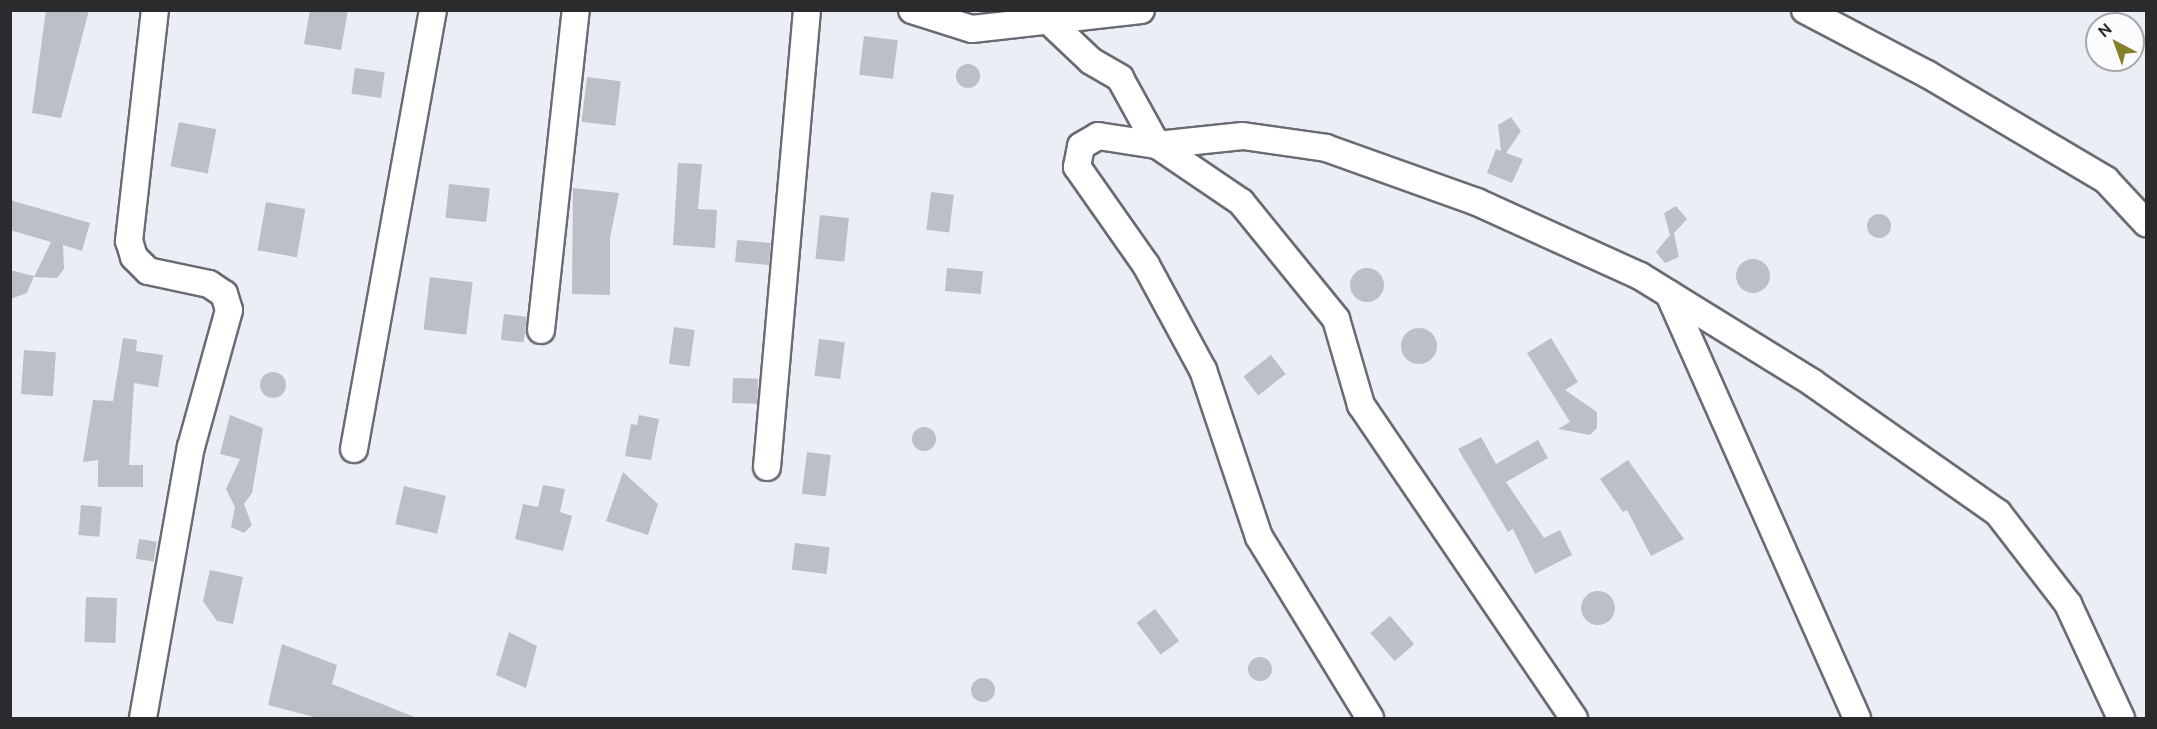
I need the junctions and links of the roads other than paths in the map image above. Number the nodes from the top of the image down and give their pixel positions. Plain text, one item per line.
1 (155, 10) edge
2 (433, 10) edge
3 (576, 10) edge
4 (807, 10) edge
5 (912, 10) edge
6 (1142, 10) edge
7 (1805, 10) edge
8 (1051, 23) junction
9 (1157, 145) junction
10 (2146, 224) edge
11 (1669, 294) junction
12 (541, 330) dead end
13 (354, 450) dead end
14 (766, 467) dead end
15 (143, 718) edge
16 (1370, 718) edge
17 (1574, 718) edge
18 (1857, 718) edge
19 (2121, 718) edge

1 - 15 street
2 - 13 street
3 - 12 street
4 - 14 street
5 - 8 street
6 - 8 street
7 - 10 street
8 - 9 street
9 - 11 street
9 - 16 street
9 - 17 street
11 - 18 street
11 - 19 street

